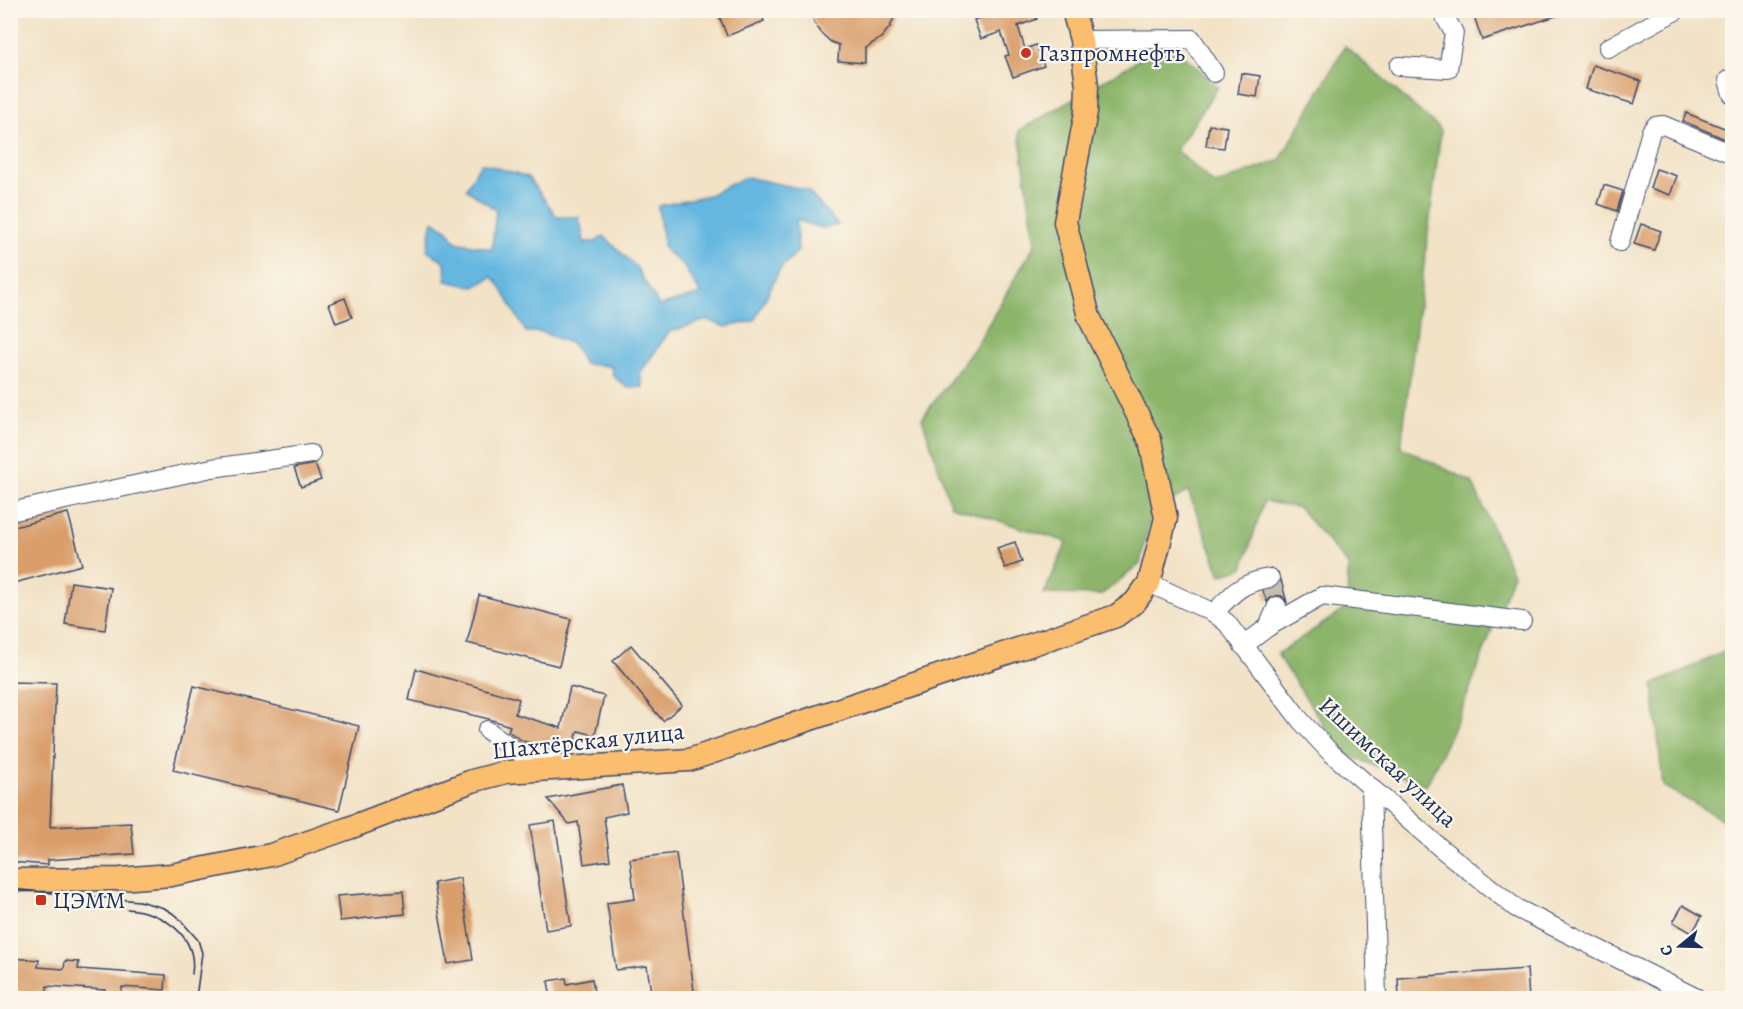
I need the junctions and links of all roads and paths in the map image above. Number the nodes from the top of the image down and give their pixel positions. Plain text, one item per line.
1 (1072, 10) edge
2 (1441, 10) edge
3 (1677, 10) edge
4 (1081, 40) junction
5 (1608, 48) dead end
6 (1399, 66) dead end
7 (1214, 73) dead end
8 (1732, 78) edge
9 (1732, 94) edge
10 (1732, 154) edge
11 (1620, 242) dead end
12 (311, 454) dead end
13 (10, 512) edge
14 (1270, 578) dead end
15 (1149, 583) junction
16 (1277, 606) tunnel mouth
17 (1214, 613) junction
18 (1522, 621) dead end
19 (1269, 627) junction
20 (1243, 646) junction
21 (487, 730) dead end
22 (571, 768) junction
23 (1371, 787) junction
24 (10, 880) edge
25 (1377, 999) edge
26 (1697, 999) edge

1 - 4 main road
2 - 6 street
3 - 5 street
4 - 7 street
4 - 15 main road
8 - 9 street
10 - 11 street
12 - 13 street
14 - 17 street
15 - 17 street, Ишимская улица
15 - 22 main road, Шахтёрская улица
16 - 19 street
17 - 20 street, Ишимская улица
18 - 19 street
19 - 20 street
20 - 23 street, Ишимская улица
21 - 22 street
22 - 24 main road, Шахтёрская улица
23 - 25 street
23 - 26 street, Ишимская улица

